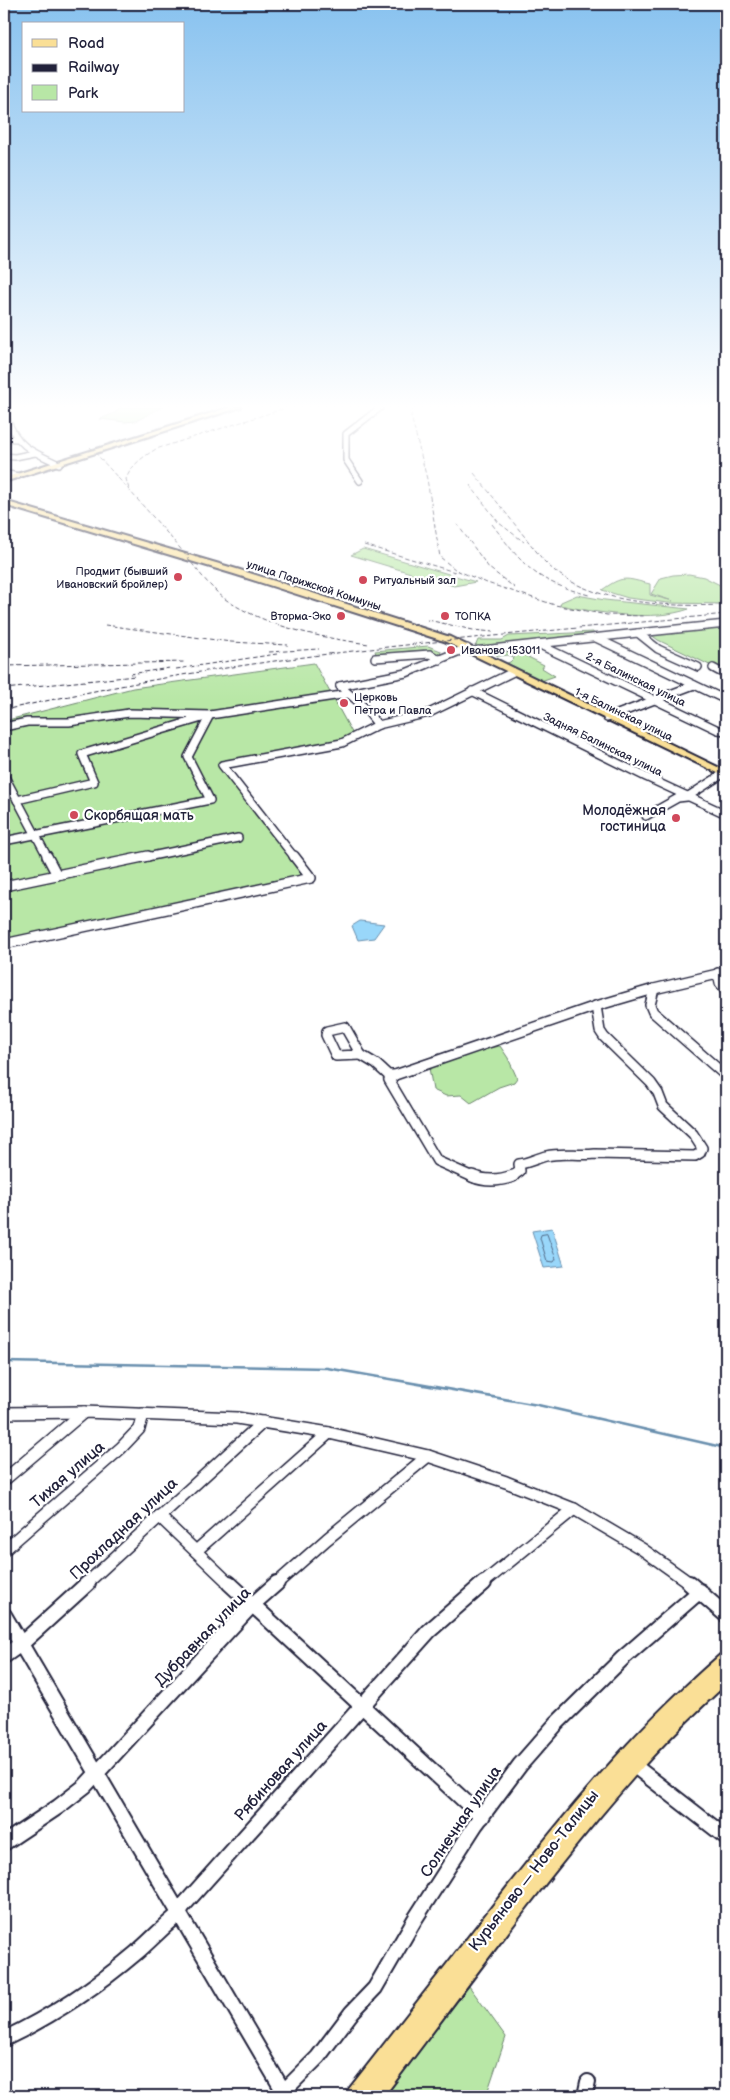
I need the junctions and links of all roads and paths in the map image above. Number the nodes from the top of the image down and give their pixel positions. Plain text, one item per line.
1 (11, 505) edge
2 (726, 624) edge
3 (638, 633) junction
4 (596, 637) junction
5 (537, 644) junction
6 (470, 650) junction
7 (375, 658) dead end
8 (440, 660) junction
9 (698, 667) dead end
10 (713, 668) dead end
11 (513, 672) junction
12 (726, 674) edge
13 (694, 685) junction
14 (472, 691) junction
15 (348, 694) junction
16 (656, 700) junction
17 (726, 700) edge
18 (210, 715) junction
19 (607, 718) junction
20 (378, 725) junction
21 (4, 727) edge
22 (726, 731) edge
23 (725, 773) edge
24 (4, 775) edge
25 (6, 783) edge
26 (688, 797) junction
27 (17, 800) junction
28 (726, 814) edge
29 (646, 816) dead end
30 (36, 834) junction
31 (238, 838) dead end
32 (4, 840) edge
33 (57, 875) junction
34 (4, 886) edge
35 (4, 944) edge
36 (722, 973) edge
37 (654, 988) junction
38 (726, 990) edge
39 (596, 1006) junction
40 (361, 1054) dead end
41 (395, 1075) junction
42 (726, 1076) edge
43 (4, 1412) edge
44 (84, 1412) junction
45 (143, 1414) junction
46 (262, 1422) junction
47 (329, 1433) junction
48 (428, 1456) junction
49 (4, 1480) edge
50 (574, 1509) junction
51 (160, 1516) junction
52 (4, 1550) edge
53 (196, 1551) junction
54 (700, 1591) junction
55 (252, 1605) junction
56 (4, 1615) edge
57 (726, 1615) edge
58 (21, 1644) junction
59 (4, 1656) edge
60 (726, 1660) edge
61 (726, 1673) edge
62 (362, 1704) junction
63 (628, 1762) junction
64 (98, 1774) junction
65 (482, 1817) junction
66 (726, 1838) edge
67 (4, 1843) edge
68 (179, 1914) junction
69 (4, 2039) edge
70 (282, 2094) edge
71 (356, 2096) edge
72 (372, 2096) edge

1 - 6 main road, улица Парижской Коммуны
2 - 3 street
3 - 4 street
3 - 9 street
4 - 5 street
4 - 13 street
5 - 6 street
5 - 16 street, 2-я Балинская улица
6 - 8 street
6 - 11 main road, 1-я Балинская улица
7 - 8 street
8 - 15 street
10 - 12 street
11 - 14 street
11 - 19 main road, 1-я Балинская улица
13 - 16 street
13 - 17 street
14 - 20 street
14 - 26 street, Задняя Балинская улица
15 - 18 street
15 - 20 street
16 - 19 street
16 - 22 street, 2-я Балинская улица
18 - 21 street
18 - 27 street
18 - 30 street
19 - 23 main road, 1-я Балинская улица
20 - 35 street
23 - 26 street
24 - 25 street
25 - 27 street
26 - 28 street, Задняя Балинская улица
26 - 29 street
27 - 30 street
30 - 32 street
30 - 33 street
31 - 33 street
33 - 34 street
36 - 37 street
36 - 38 street
37 - 39 street
37 - 42 street
39 - 41 street
39 - 41 street
40 - 41 street
43 - 44 street
44 - 45 street
44 - 49 street
45 - 46 street
45 - 52 street, Тихая улица
46 - 47 street
46 - 51 street, Прохладная улица
47 - 48 street
47 - 53 street
48 - 50 street
48 - 55 street, Дубравная улица
50 - 54 street
50 - 62 street, Рябиновая улица
51 - 53 street
51 - 58 street, Прохладная улица
53 - 55 street
54 - 57 street
54 - 65 street, Солнечная улица
55 - 62 street
55 - 64 street, Дубравная улица
56 - 58 street
58 - 59 street, Прохладная улица
58 - 64 street
60 - 63 main road, Курьяново — Ново-Талицы
61 - 63 main road, Курьяново — Ново-Талицы
62 - 65 street
62 - 68 street, Рябиновая улица
63 - 66 street
63 - 71 main road, Курьяново — Ново-Талицы
63 - 72 main road, Курьяново — Ново-Талицы
64 - 67 street, Дубравная улица
64 - 68 street
65 - 70 street, Солнечная улица
68 - 69 street, Рябиновая улица
68 - 70 street

